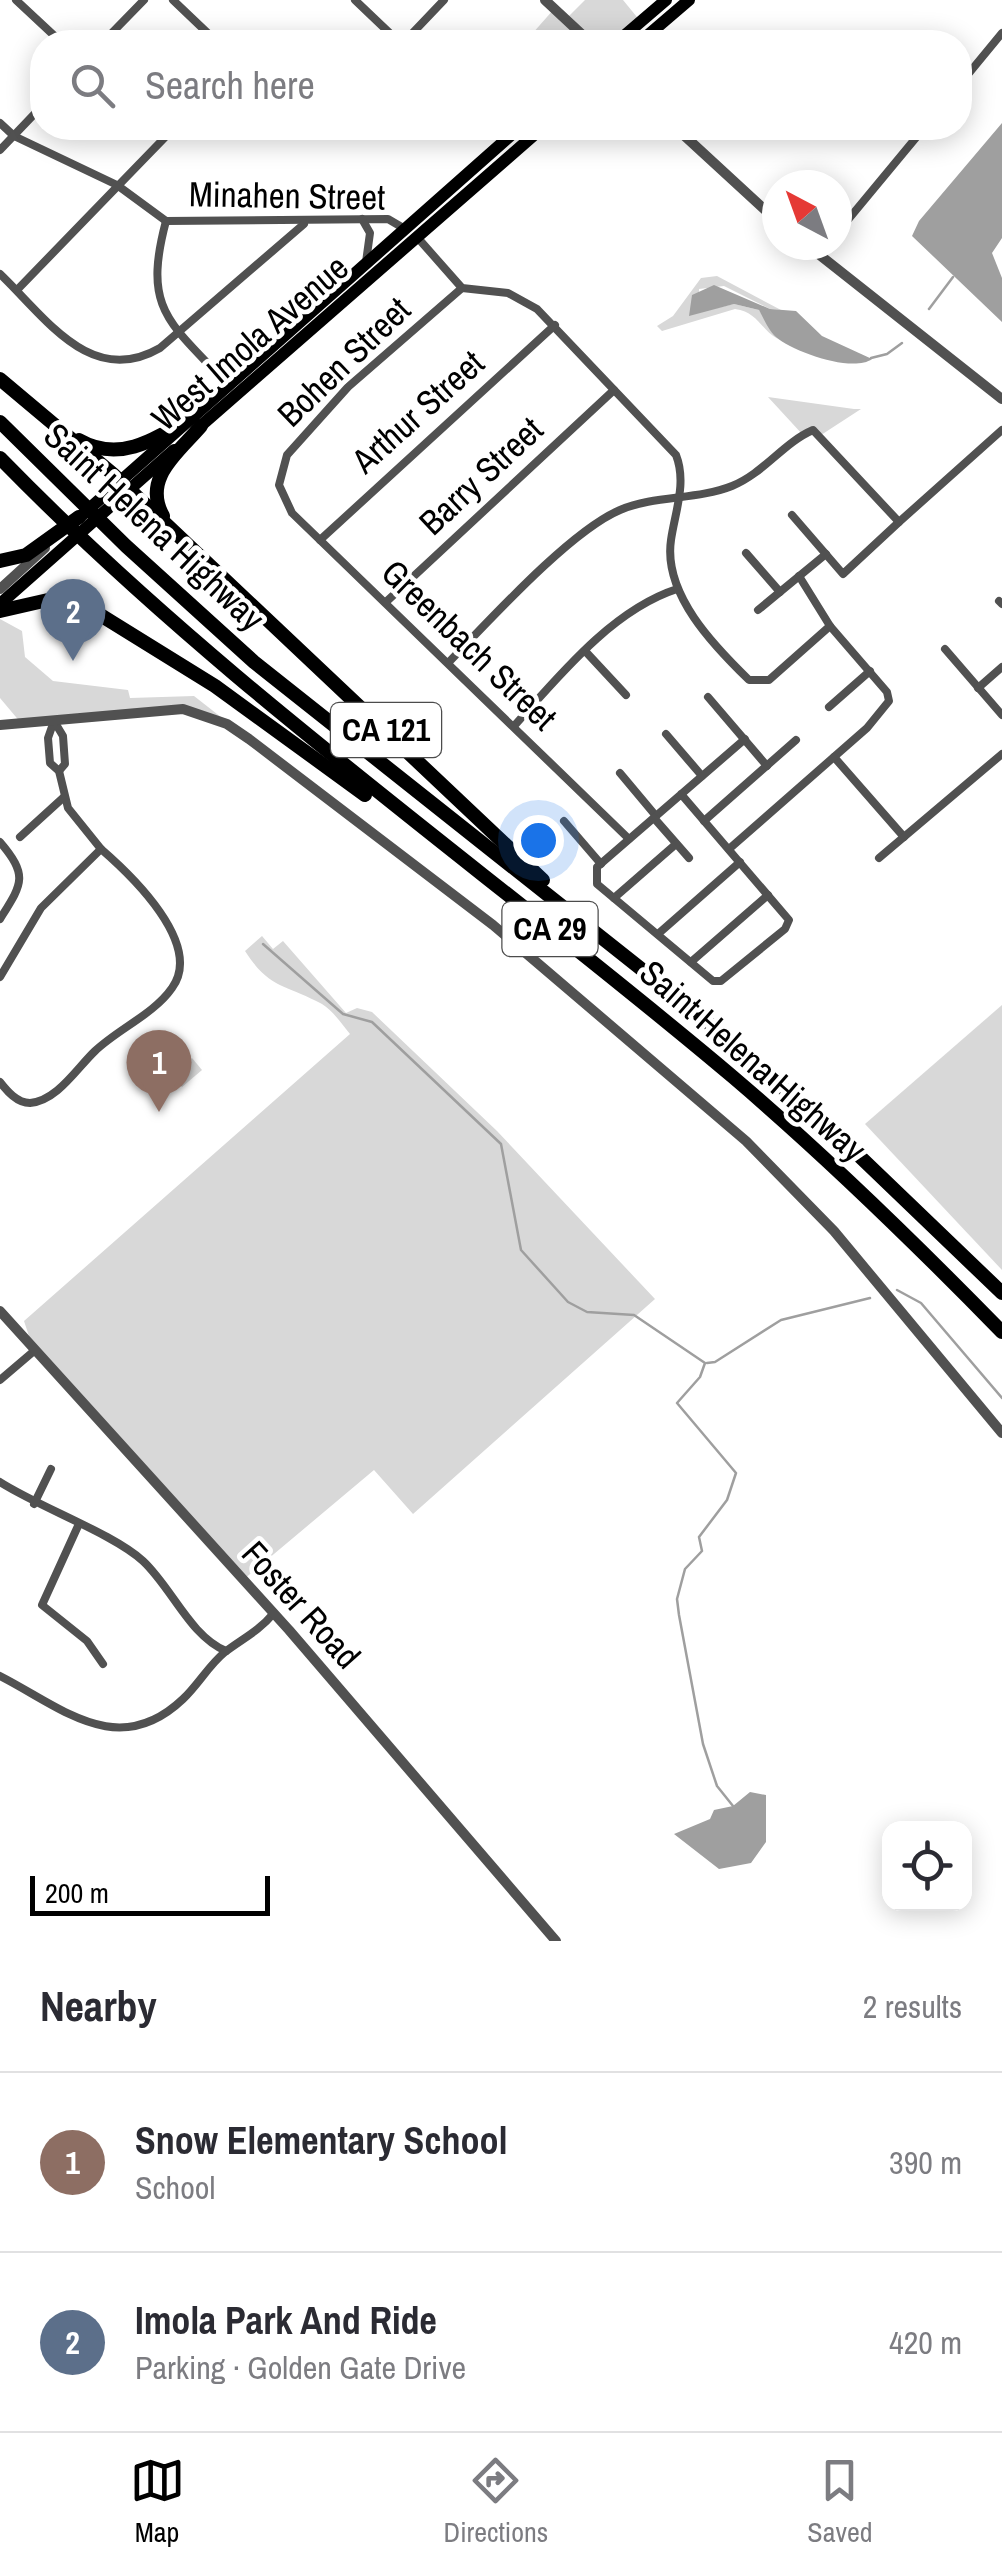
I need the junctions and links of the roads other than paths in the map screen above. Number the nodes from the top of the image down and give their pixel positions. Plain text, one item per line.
1 (16, 0) edge
2 (144, 0) edge
3 (173, 0) edge
4 (355, 0) edge
5 (444, 0) edge
6 (545, 0) edge
7 (666, 0) edge
8 (689, 0) edge
9 (47, 30) edge
10 (115, 30) edge
11 (204, 30) edge
12 (389, 30) edge
13 (414, 30) edge
14 (577, 30) edge
15 (631, 30) edge
16 (654, 30) edge
17 (1002, 32) edge
18 (972, 69) edge
19 (30, 119) edge
20 (0, 124) edge
21 (14, 136) junction
22 (162, 140) edge
23 (505, 140) edge
24 (528, 140) edge
25 (689, 140) edge
26 (914, 140) edge
27 (0, 150) edge
28 (116, 185) junction
29 (762, 208) edge
30 (852, 215) edge
31 (362, 219) junction
32 (166, 220) junction
33 (305, 223) junction
34 (404, 228) junction
35 (416, 237) junction
36 (835, 260) edge
37 (366, 262) junction
38 (0, 274) edge
39 (462, 288) junction
40 (17, 290) junction
41 (554, 325) junction
42 (178, 331) junction
43 (0, 379) edge
44 (228, 385) junction
45 (614, 390) junction
46 (1002, 399) edge
47 (197, 421) junction
48 (0, 422) edge
49 (57, 428) junction
50 (1002, 430) edge
51 (0, 458) edge
52 (0, 474) edge
53 (279, 484) joint
54 (125, 485) junction
55 (679, 496) junction
56 (80, 510) junction
57 (792, 515) dead end
58 (61, 519) junction
59 (900, 522) junction
60 (172, 528) junction
61 (320, 540) junction
62 (746, 553) dead end
63 (826, 554) junction
64 (0, 561) edge
65 (799, 576) junction
66 (678, 588) junction
67 (0, 589) edge
68 (780, 592) junction
69 (386, 602) junction
70 (0, 607) edge
71 (758, 610) dead end
72 (830, 626) junction
73 (945, 649) dead end
74 (586, 652) junction
75 (448, 662) junction
76 (1002, 667) edge
77 (870, 672) junction
78 (978, 688) junction
79 (626, 694) dead end
80 (708, 698) dead end
81 (830, 707) dead end
82 (1002, 716) edge
83 (54, 721) junction
84 (0, 725) edge
85 (514, 726) junction
86 (666, 734) dead end
87 (745, 739) junction
88 (796, 740) dead end
89 (1002, 754) edge
90 (834, 756) junction
91 (767, 766) junction
92 (59, 771) junction
93 (620, 773) dead end
94 (702, 776) junction
95 (681, 794) junction
96 (64, 797) junction
97 (655, 817) junction
98 (704, 820) junction
99 (564, 821) dead end
100 (20, 836) dead end
101 (904, 836) junction
102 (629, 839) junction
103 (0, 842) edge
104 (676, 844) junction
105 (101, 848) junction
106 (728, 848) junction
107 (689, 858) dead end
108 (878, 858) dead end
109 (740, 862) junction
110 (601, 864) junction
111 (768, 895) junction
112 (614, 898) junction
113 (0, 919) edge
114 (598, 932) junction
115 (658, 934) junction
116 (566, 942) junction
117 (692, 962) junction
118 (0, 977) edge
119 (1, 1086) edge
120 (1002, 1293) edge
121 (0, 1312) edge
122 (1002, 1332) edge
123 (34, 1350) junction
124 (0, 1380) edge
125 (1002, 1433) edge
126 (51, 1469) dead end
127 (0, 1482) edge
128 (34, 1504) junction
129 (78, 1526) junction
130 (273, 1614) junction
131 (226, 1652) junction
132 (103, 1664) dead end
133 (0, 1676) edge
134 (556, 1941) edge

1 - 9 street
2 - 10 street
3 - 11 street
4 - 12 street
5 - 13 street
6 - 14 street
7 - 15 main road
8 - 16 main road
17 - 18 street
19 - 21 street
20 - 21 street, Minahen Street
21 - 27 street
21 - 28 street, Minahen Street
22 - 28 street
23 - 34 main road, West Imola Avenue / CA 121
24 - 35 main road, West Imola Avenue / CA 121
25 - 29 street
26 - 30 street
28 - 32 street, Minahen Street
28 - 40 street
31 - 33 street, Minahen Street
31 - 34 street, Minahen Street
31 - 37 street
32 - 33 street, Minahen Street
32 - 42 street
33 - 42 street
34 - 35 street, Minahen Street
34 - 37 main road, West Imola Avenue / CA 121
35 - 39 street, Minahen Street
35 - 47 main road, West Imola Avenue / CA 121
36 - 46 street
37 - 44 main road, West Imola Avenue / CA 121
38 - 40 street
39 - 41 street
39 - 53 street, Bohen Street
40 - 42 street
41 - 45 street
41 - 61 street, Arthur Street
42 - 44 street
43 - 49 highway
44 - 47 main road, West Imola Avenue / CA 121
45 - 55 street
45 - 69 street, Barry Street
47 - 49 highway
47 - 54 main road, West Imola Avenue / CA 121
47 - 60 highway, CA 121
48 - 56 highway, Saint Helena Highway / CA 29
49 - 54 highway
50 - 59 street
51 - 58 highway, Saint Helena Highway / CA 29
52 - 58 highway
53 - 61 street, Greenbach Street
54 - 56 main road, West Imola Avenue / CA 121
54 - 60 highway
54 - 70 main road, West Imola Avenue
55 - 59 street
55 - 66 street
55 - 75 street
56 - 64 highway, CA 121
56 - 67 street, West Imola Avenue
56 - 114 highway, Saint Helena Highway / CA 29
57 - 63 street
58 - 116 highway, Saint Helena Highway / CA 29
59 - 63 street
60 - 114 highway, CA 121
61 - 69 street, Greenbach Street
62 - 68 street
63 - 65 street
65 - 68 street
65 - 72 street
66 - 72 street
66 - 74 street
68 - 71 street
69 - 75 street, Greenbach Street
70 - 116 highway
72 - 77 street
73 - 78 street
74 - 79 street
74 - 85 street
75 - 85 street, Greenbach Street
76 - 78 street
77 - 81 street
77 - 90 street
78 - 82 street
80 - 87 street
83 - 84 street
83 - 92 street
83 - 92 street
83 - 125 street
85 - 102 street, Greenbach Street
86 - 94 street
87 - 91 street
87 - 94 street
88 - 91 street
89 - 101 street
90 - 101 street
90 - 106 street
91 - 98 street
92 - 96 street
93 - 97 street
94 - 95 street
95 - 97 street
95 - 98 street
96 - 100 street
96 - 105 street
97 - 102 street
97 - 104 street
98 - 106 street
99 - 110 street
101 - 108 street
102 - 110 street
103 - 113 street
104 - 107 street
104 - 112 street
105 - 118 street
105 - 119 street
106 - 109 street
109 - 111 street
109 - 115 street
110 - 112 street
111 - 117 street
111 - 117 street
112 - 115 street
114 - 120 highway, Saint Helena Highway / CA 29
115 - 117 street
116 - 122 highway, Saint Helena Highway / CA 29
121 - 123 street, Foster Road
123 - 124 street
123 - 130 street, Foster Road
126 - 128 street
127 - 128 street
128 - 129 street
129 - 131 street
129 - 132 street
130 - 131 street
130 - 134 street, Foster Road
131 - 133 street

